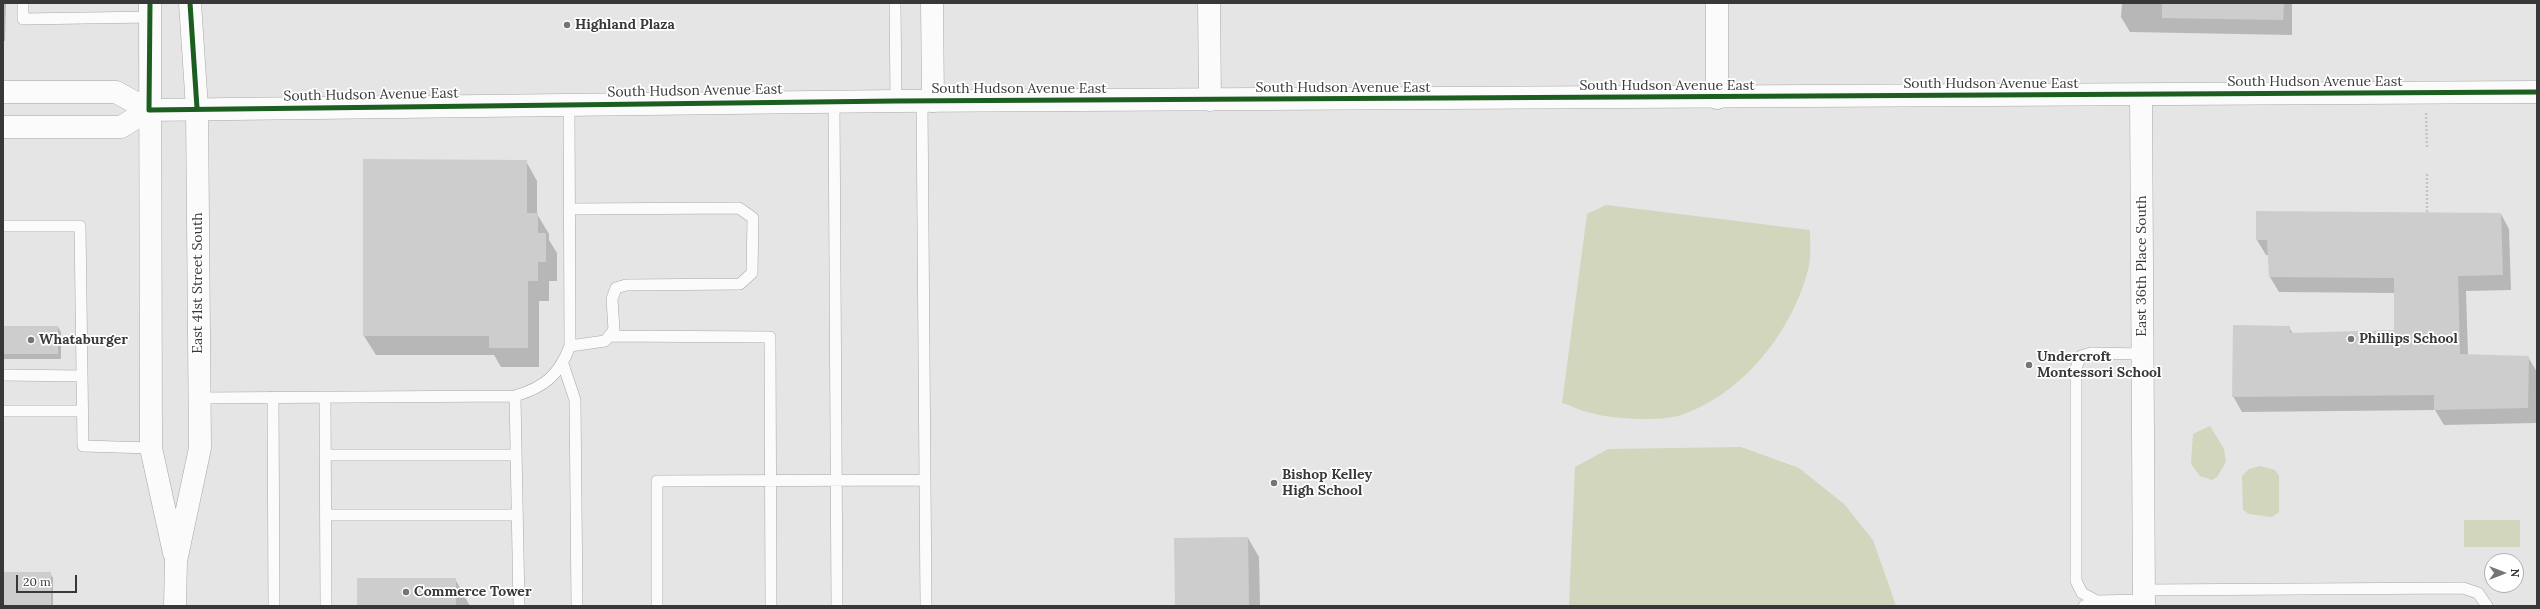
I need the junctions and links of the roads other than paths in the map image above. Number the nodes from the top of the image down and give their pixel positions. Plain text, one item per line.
1 (22, 3) edge
2 (190, 3) edge
3 (896, 3) edge
4 (932, 3) edge
5 (1209, 3) edge
6 (1717, 3) edge
7 (150, 10) edge
8 (3, 92) edge
9 (2537, 92) edge
10 (2141, 95) junction
11 (1717, 98) junction
12 (1210, 100) junction
13 (896, 101) junction
14 (928, 101) junction
15 (834, 102) junction
16 (569, 104) junction
17 (197, 108) junction
18 (149, 110) junction
19 (3, 127) edge
20 (569, 209) junction
21 (3, 226) edge
22 (609, 336) junction
23 (570, 346) junction
24 (2142, 354) junction
25 (563, 364) junction
26 (3, 375) edge
27 (82, 376) junction
28 (515, 396) junction
29 (273, 397) junction
30 (325, 397) junction
31 (199, 398) junction
32 (3, 410) edge
33 (83, 411) junction
34 (151, 448) junction
35 (325, 455) junction
36 (516, 455) junction
37 (836, 479) junction
38 (771, 480) junction
39 (926, 480) junction
40 (326, 515) junction
41 (517, 515) junction
42 (176, 561) junction
43 (2144, 599) edge
44 (2097, 601) junction
45 (175, 606) edge
46 (274, 606) edge
47 (326, 606) edge
48 (518, 606) edge
49 (577, 606) edge
50 (657, 606) edge
51 (771, 606) edge
52 (837, 606) edge
53 (926, 606) edge
54 (2084, 606) edge
55 (2487, 606) edge

1 - 7 lane
2 - 17 main road, East 41st Street South
3 - 13 lane
4 - 14 main road
5 - 12 main road
6 - 11 main road
7 - 18 main road, East 41st Street South
8 - 18 main road
9 - 10 main road, South Hudson Avenue East
10 - 11 main road, South Hudson Avenue East
10 - 24 main road, East 36th Place South
11 - 12 main road, South Hudson Avenue East
12 - 14 main road, South Hudson Avenue East
13 - 14 main road, South Hudson Avenue East
13 - 15 main road, South Hudson Avenue East
14 - 39 lane
15 - 16 main road, South Hudson Avenue East
15 - 37 lane
16 - 17 main road, South Hudson Avenue East
16 - 20 lane
17 - 18 main road, South Hudson Avenue East
17 - 31 main road, East 41st Street South
18 - 19 main road
18 - 34 main road, East 41st Street South
20 - 22 lane
20 - 23 lane
21 - 27 lane
22 - 23 lane
22 - 38 lane
23 - 25 lane
24 - 43 main road, East 36th Place South
24 - 44 lane
25 - 28 lane
25 - 49 lane
26 - 27 lane
27 - 33 lane
28 - 30 lane
28 - 36 lane
29 - 30 lane
29 - 31 lane
29 - 46 lane
30 - 35 lane
31 - 42 main road, East 41st Street South
32 - 33 lane
33 - 34 lane
34 - 42 main road, East 41st Street South
35 - 36 lane
35 - 40 lane
36 - 41 lane
37 - 38 lane
37 - 39 lane
37 - 52 lane
38 - 50 lane
38 - 51 lane
39 - 53 lane
40 - 41 lane
40 - 47 lane
41 - 48 lane
42 - 45 main road, East 41st Street South
43 - 44 lane
43 - 55 lane
44 - 54 lane

